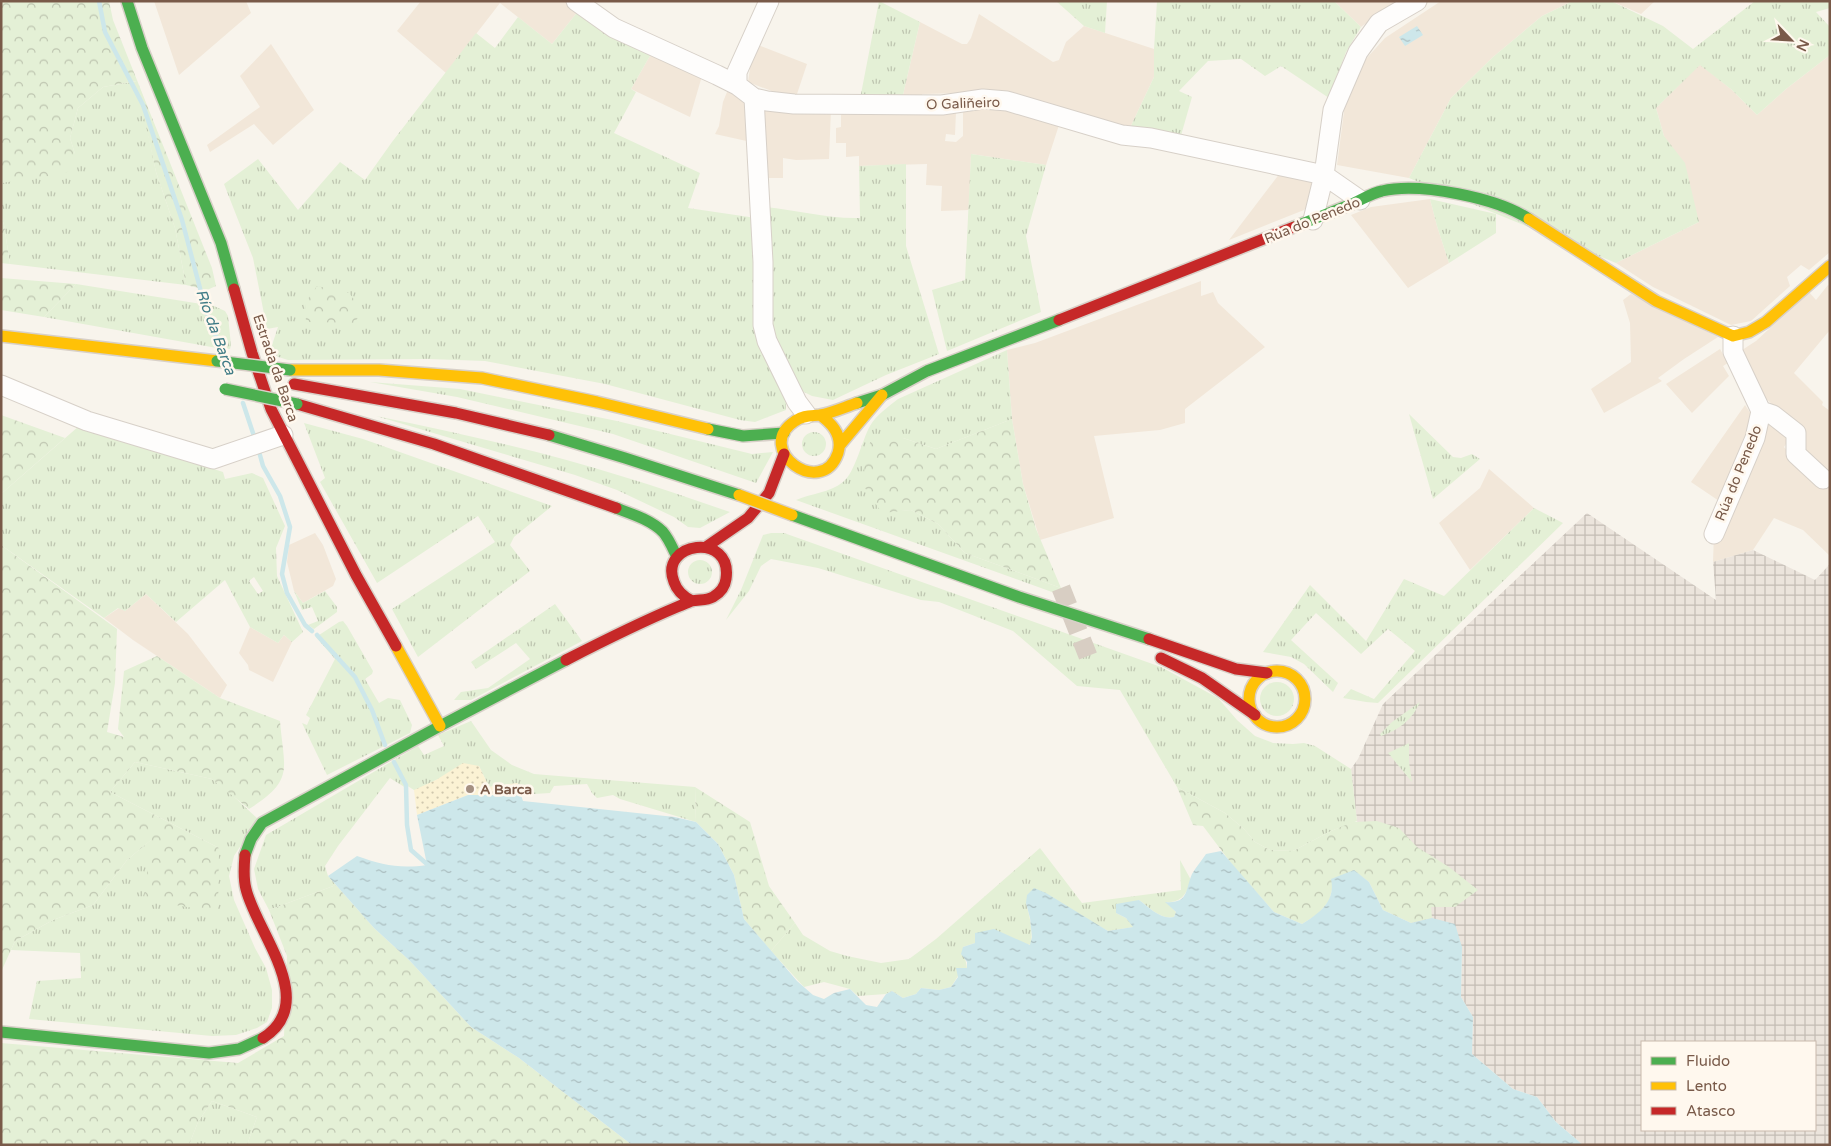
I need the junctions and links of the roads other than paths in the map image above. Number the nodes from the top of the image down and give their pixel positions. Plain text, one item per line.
1 (127, 1) edge
2 (576, 1) edge
3 (769, 1) edge
4 (1417, 1) edge
5 (736, 85) junction
6 (754, 98) junction
7 (1324, 175) junction
8 (1360, 200) junction
9 (1313, 220) junction
10 (1830, 266) edge
11 (1, 336) edge
12 (1733, 336) junction
13 (222, 376) junction
14 (248, 377) dead end
15 (1, 385) edge
16 (882, 395) junction
17 (1761, 411) junction
18 (813, 415) junction
19 (784, 433) junction
20 (283, 435) junction
21 (840, 445) junction
22 (784, 454) junction
23 (1823, 479) dead end
24 (784, 485) dead end
25 (769, 494) junction
26 (748, 518) junction
27 (1714, 534) dead end
28 (741, 536) dead end
29 (706, 547) junction
30 (734, 553) dead end
31 (678, 557) junction
32 (728, 571) junction
33 (1019, 597) junction
34 (692, 601) junction
35 (646, 608) dead end
36 (628, 628) junction
37 (1135, 646) dead end
38 (1151, 654) dead end
39 (1267, 673) junction
40 (1255, 715) junction
41 (440, 726) junction
42 (1, 1032) edge

1 - 20 main road, Estrada da Barca
2 - 5 street, O Galiñeiro
3 - 5 street
4 - 7 street
5 - 6 street, O Galiñeiro
6 - 7 street, O Galiñeiro
6 - 18 street
7 - 8 street, O Galiñeiro
7 - 9 street
8 - 9 main road, Rúa do Penedo
8 - 12 main road, Rúa do Penedo
9 - 16 main road, Rúa do Penedo
10 - 12 main road
11 - 13 main road
12 - 17 street, Rúa do Penedo
13 - 19 main road, bridge
13 - 31 main road, bridge
14 - 33 main road, bridge
15 - 20 street
16 - 18 main road, Rúa do Penedo
16 - 21 main road, Rúa do Penedo
17 - 23 street, Rúa do Penedo
17 - 27 street, Rúa do Penedo
18 - 19 main road
18 - 21 main road
19 - 22 main road
20 - 41 main road, Estrada da Barca
21 - 22 main road
22 - 25 main road
24 - 25 main road
25 - 26 main road
26 - 28 main road
26 - 29 main road
29 - 31 main road
29 - 32 main road
30 - 32 main road
31 - 34 main road
32 - 34 main road
33 - 37 main road
33 - 39 main road
34 - 36 main road
35 - 36 main road
36 - 41 main road
38 - 40 main road
39 - 40 main road
39 - 40 main road
41 - 42 main road

